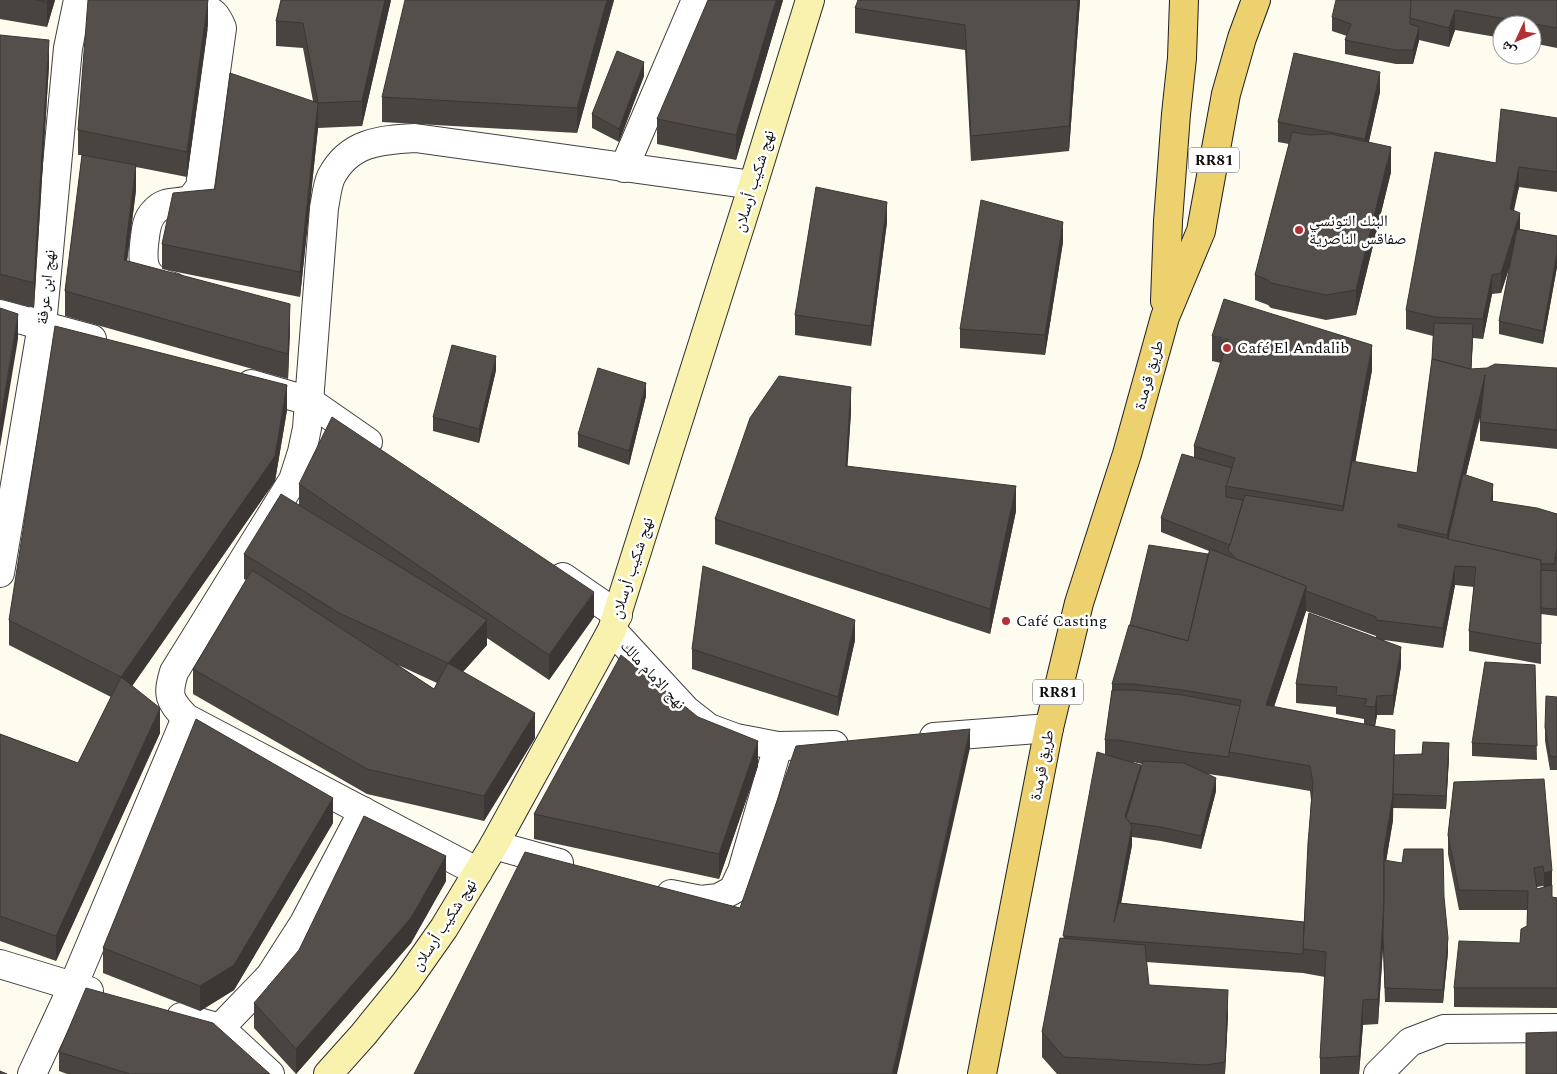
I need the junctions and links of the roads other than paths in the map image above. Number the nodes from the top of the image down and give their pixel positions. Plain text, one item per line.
1 (78, 0) edge
2 (159, 0) edge
3 (696, 0) edge
4 (810, 0) edge
5 (1184, 0) edge
6 (1256, 0) edge
7 (39, 46) edge
8 (68, 48) junction
9 (624, 168) junction
10 (753, 185) junction
11 (199, 293) edge
12 (0, 314) edge
13 (1165, 317) junction
14 (42, 325) junction
15 (118, 347) edge
16 (223, 376) edge
17 (309, 401) junction
18 (388, 456) edge
19 (546, 565) edge
20 (0, 573) edge
21 (615, 622) junction
22 (186, 718) junction
23 (1049, 728) junction
24 (906, 740) edge
25 (859, 743) edge
26 (778, 746) junction
27 (363, 811) junction
28 (494, 845) junction
29 (579, 869) edge
30 (478, 872) junction
31 (645, 887) edge
32 (0, 964) edge
33 (73, 986) junction
34 (116, 999) edge
35 (159, 1012) edge
36 (220, 1028) junction
37 (1557, 1028) edge
38 (32, 1074) edge
39 (270, 1074) edge
40 (328, 1074) edge
41 (982, 1074) edge
42 (1378, 1074) edge

1 - 8 street, نهج ابن عرفة
2 - 11 street
3 - 9 street
4 - 10 street, نهج شكيب أرسلان
5 - 13 main road, طريق قرمدة / RR81
6 - 13 main road, طريق قرمدة / RR81
7 - 8 street
8 - 14 street, نهج ابن عرفة
9 - 10 street
9 - 17 street
10 - 21 street, نهج شكيب أرسلان
12 - 14 street
13 - 23 main road, طريق قرمدة / RR81
14 - 15 street
14 - 20 street, نهج ابن عرفة
16 - 17 street
17 - 18 street
17 - 22 street
19 - 21 street, نهج الإمام مالك
21 - 26 street, نهج الإمام مالك
21 - 28 street, نهج شكيب أرسلان
22 - 27 street
22 - 33 street
23 - 24 street
23 - 41 main road, طريق قرمدة / RR81
25 - 26 street, نهج الإمام مالك
26 - 31 street
27 - 30 street
27 - 36 street
28 - 29 street
28 - 30 street, نهج شكيب أرسلان
30 - 40 street, نهج شكيب أرسلان
32 - 33 street
33 - 34 street
33 - 38 street
35 - 36 street
36 - 39 street
37 - 42 street

